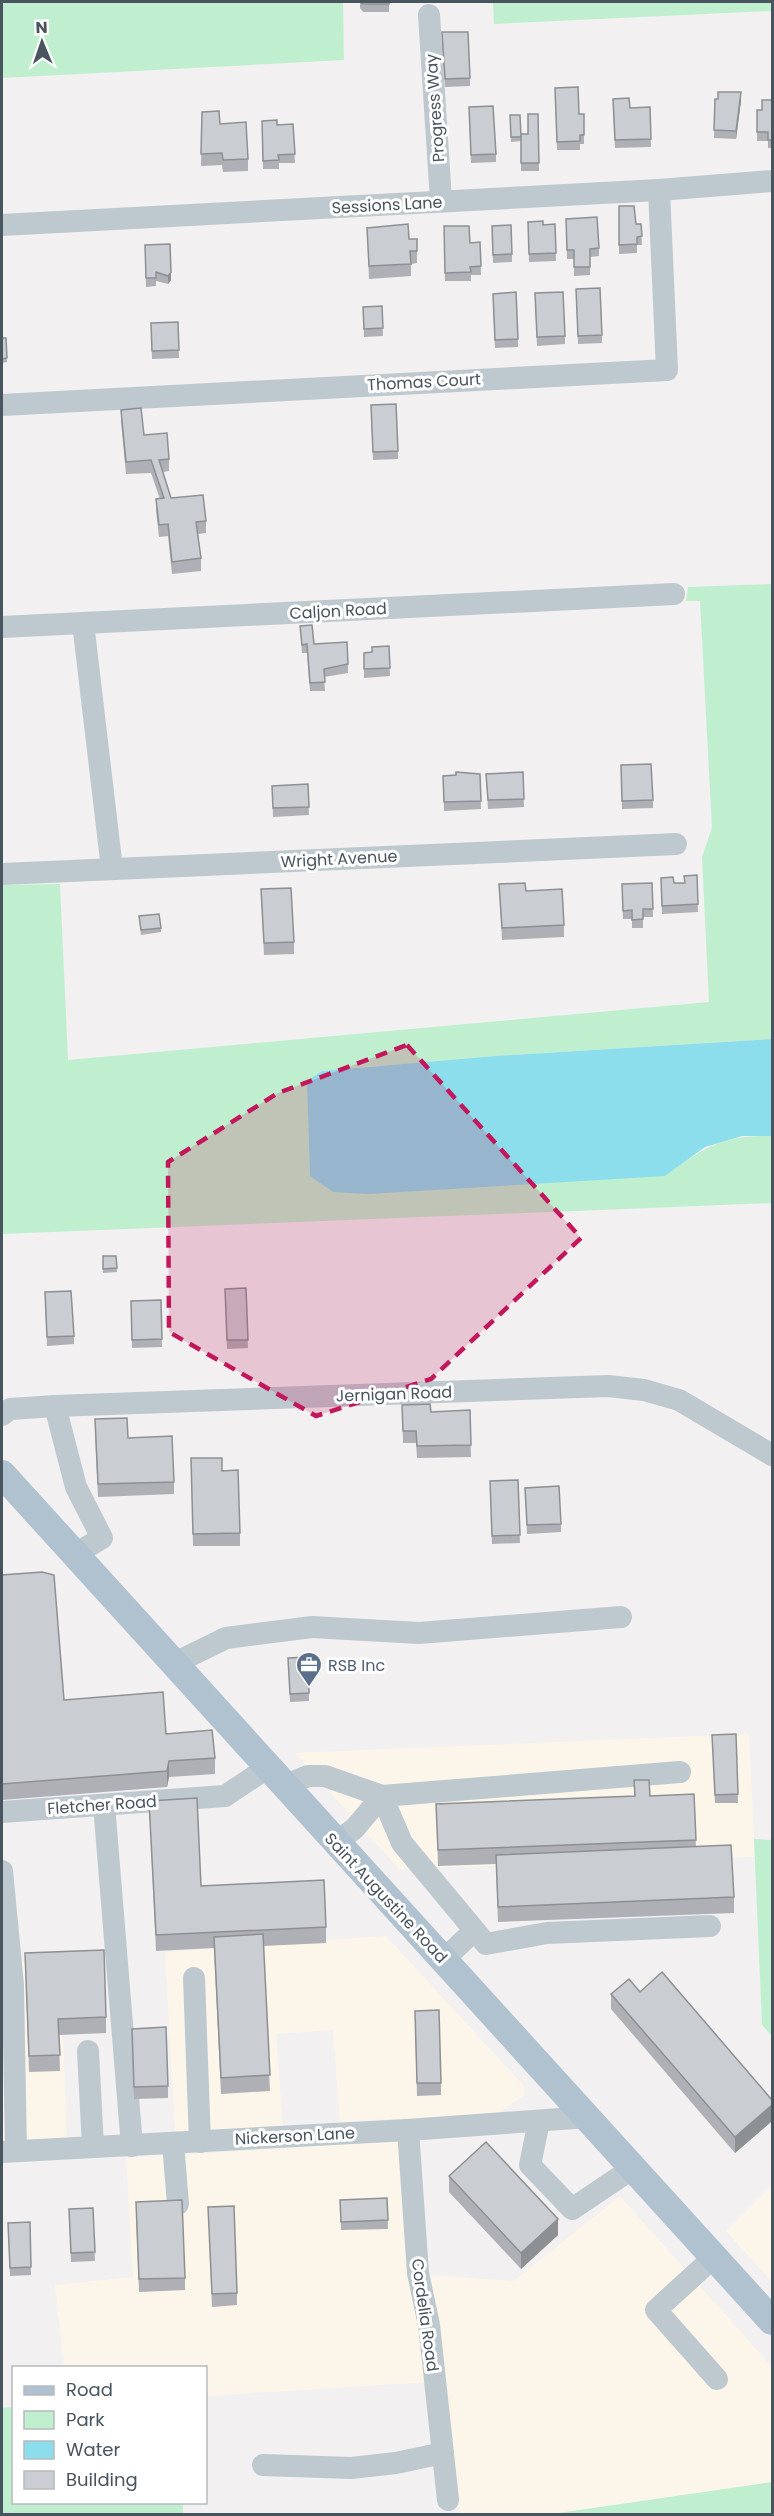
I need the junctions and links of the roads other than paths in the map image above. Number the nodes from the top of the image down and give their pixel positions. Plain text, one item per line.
1 (429, 15) dead end
2 (772, 181) edge
3 (659, 190) junction
4 (441, 201) junction
5 (2, 225) edge
6 (2, 405) edge
7 (674, 594) dead end
8 (83, 623) junction
9 (2, 627) edge
10 (676, 844) dead end
11 (112, 869) junction
12 (2, 873) edge
13 (56, 1406) junction
14 (2, 1415) edge
15 (772, 1455) edge
16 (4, 1481) edge
17 (74, 1555) junction
18 (621, 1617) dead end
19 (173, 1664) junction
20 (680, 1772) dead end
21 (275, 1777) junction
22 (382, 1796) junction
23 (104, 1804) junction
24 (2, 1812) edge
25 (336, 1843) junction
26 (2, 1871) edge
27 (710, 1926) dead end
28 (474, 1931) junction
29 (443, 1960) junction
30 (194, 1978) dead end
31 (88, 2051) dead end
32 (588, 2117) junction
33 (539, 2121) junction
34 (408, 2130) junction
35 (200, 2142) junction
36 (173, 2143) junction
37 (132, 2146) junction
38 (93, 2148) junction
39 (9, 2151) edge
40 (633, 2168) junction
41 (178, 2204) edge
42 (714, 2257) junction
43 (772, 2321) edge
44 (717, 2379) dead end
45 (443, 2453) junction
46 (263, 2465) dead end
47 (448, 2500) dead end

1 - 4 street, Progress Way
2 - 3 street, Sessions Lane
3 - 4 street, Sessions Lane
3 - 6 street, Thomas Court
4 - 5 street, Sessions Lane
7 - 8 street, Caljon Road
8 - 9 street, Caljon Road
8 - 11 street
10 - 11 street, Wright Avenue
11 - 12 street, Wright Avenue
13 - 14 street, Jernigan Road
13 - 15 street, Jernigan Road
13 - 17 street
16 - 17 main road, Saint Augustine Road
17 - 19 main road, Saint Augustine Road
18 - 19 street
19 - 21 main road, Saint Augustine Road
20 - 22 street
21 - 22 street, Fletcher Road
21 - 23 street, Fletcher Road
21 - 25 main road, Saint Augustine Road
22 - 25 street
22 - 28 street
23 - 24 street, Fletcher Road
23 - 37 street
25 - 29 main road, Saint Augustine Road
26 - 39 street
27 - 28 street
28 - 29 street
29 - 32 main road, Saint Augustine Road
30 - 35 street
31 - 38 street
32 - 33 street, Nickerson Lane
32 - 40 main road, Saint Augustine Road
33 - 34 street, Nickerson Lane
33 - 40 street
34 - 35 street, Nickerson Lane
34 - 45 street, Cordelia Road
35 - 36 street, Nickerson Lane
36 - 37 street, Nickerson Lane
36 - 41 street
37 - 38 street, Nickerson Lane
38 - 39 street, Nickerson Lane
40 - 42 main road, Saint Augustine Road
42 - 43 main road, Saint Augustine Road
42 - 44 street
45 - 46 street
45 - 47 street, Cordelia Road

